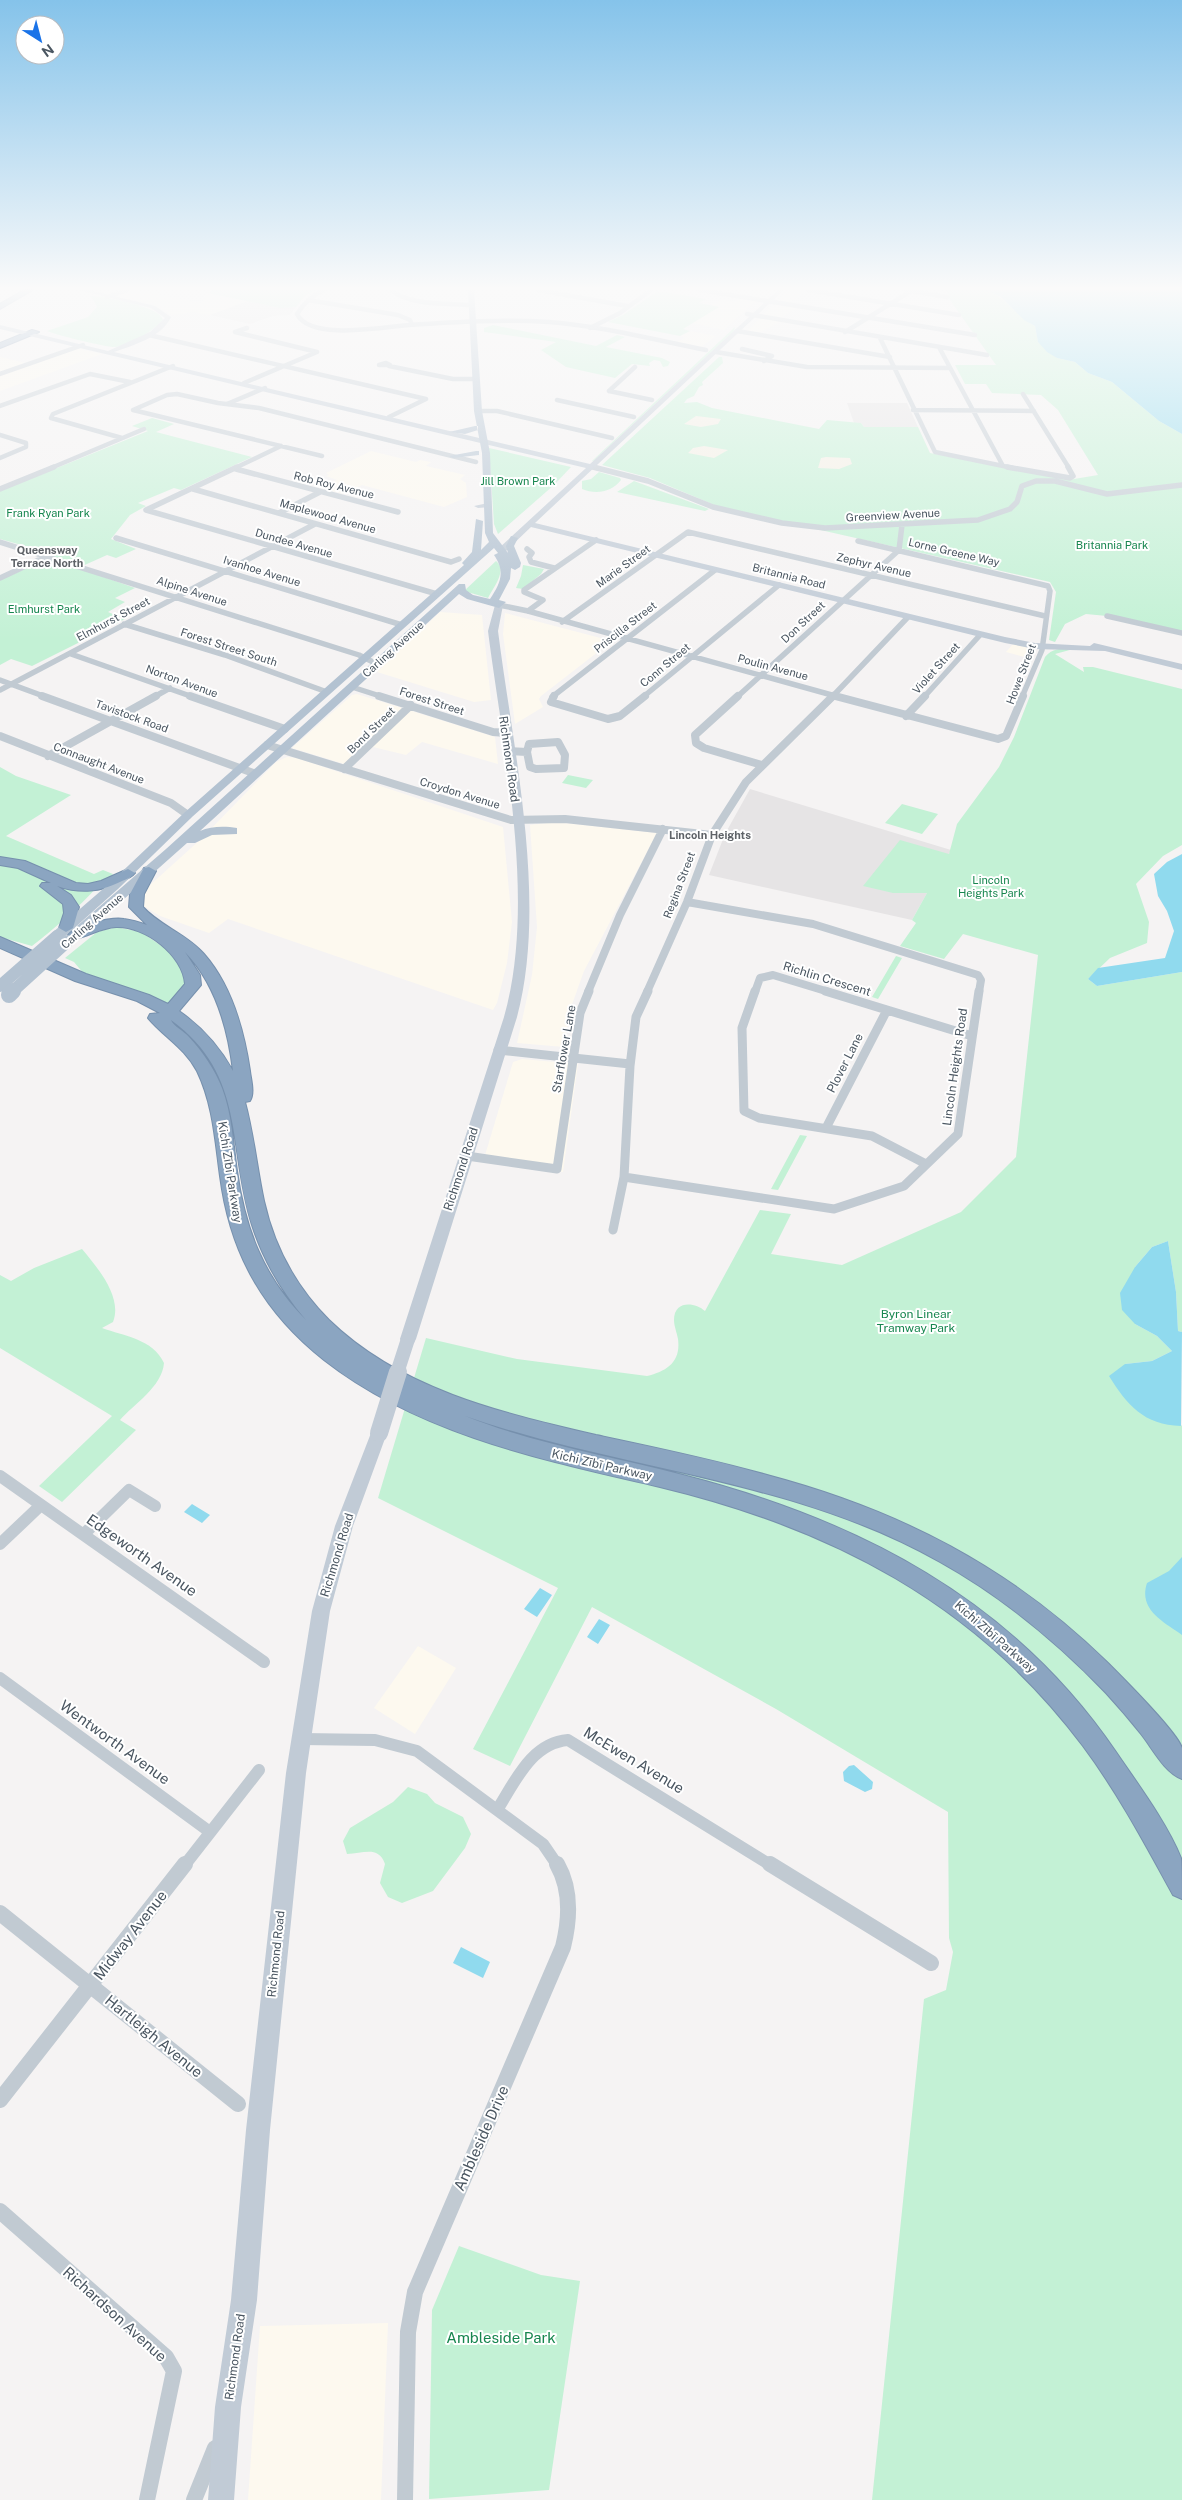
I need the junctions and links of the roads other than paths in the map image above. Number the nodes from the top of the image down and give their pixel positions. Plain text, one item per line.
1 (67, 407) edge
2 (141, 407) edge
3 (248, 407) edge
4 (345, 407) edge
5 (410, 407) edge
6 (478, 407) edge
7 (587, 407) edge
8 (645, 407) edge
9 (657, 407) edge
10 (912, 407) edge
11 (972, 407) edge
12 (1031, 407) edge
13 (913, 410) junction
14 (974, 410) junction
15 (478, 411) junction
16 (1034, 411) junction
17 (389, 417) junction
18 (634, 417) junction
19 (415, 424) junction
20 (475, 428) junction
21 (144, 429) dead end
22 (453, 432) junction
23 (0, 435) edge
24 (122, 438) junction
25 (612, 438) junction
26 (475, 440) junction
27 (485, 442) junction
28 (281, 446) junction
29 (322, 456) dead end
30 (453, 456) joint
31 (0, 458) edge
32 (582, 465) junction
33 (1003, 466) junction
34 (592, 467) junction
35 (236, 469) junction
36 (1182, 485) edge
37 (193, 489) junction
38 (0, 490) edge
39 (320, 492) junction
40 (478, 493) dead end
41 (483, 506) junction
42 (398, 512) dead end
43 (280, 513) junction
44 (479, 521) junction
45 (315, 524) junction
46 (530, 524) junction
47 (902, 525) junction
48 (698, 533) joint
49 (507, 534) junction
50 (116, 538) dead end
51 (514, 538) junction
52 (596, 540) junction
53 (858, 541) dead end
54 (0, 542) edge
55 (274, 547) junction
56 (527, 549) dead end
57 (899, 550) junction
58 (654, 555) junction
59 (47, 556) junction
60 (459, 559) dead end
61 (515, 567) junction
62 (554, 568) junction
63 (715, 570) junction
64 (228, 571) junction
65 (458, 574) junction
66 (872, 575) junction
67 (0, 578) edge
68 (1046, 584) joint
69 (779, 585) junction
70 (462, 586) junction
71 (437, 594) junction
72 (177, 597) junction
73 (470, 597) junction
74 (842, 600) junction
75 (445, 602) junction
76 (495, 604) junction
77 (528, 611) junction
78 (539, 616) junction
79 (1045, 616) junction
80 (1107, 616) dead end
81 (908, 617) junction
82 (562, 622) junction
83 (124, 624) junction
84 (402, 625) junction
85 (1182, 633) edge
86 (980, 635) junction
87 (625, 640) junction
88 (1043, 646) junction
89 (71, 654) junction
90 (690, 657) junction
91 (366, 658) junction
92 (377, 664) junction
93 (1182, 667) edge
94 (761, 676) junction
95 (0, 680) edge
96 (12, 684) junction
97 (352, 687) junction
98 (170, 688) junction
99 (0, 690) edge
100 (327, 692) junction
101 (833, 696) junction
102 (551, 702) joint
103 (411, 705) junction
104 (906, 716) junction
105 (112, 721) junction
106 (285, 729) junction
107 (506, 733) junction
108 (0, 736) edge
109 (1001, 738) joint
110 (267, 745) junction
111 (283, 749) junction
112 (508, 751) junction
113 (527, 752) junction
114 (48, 756) junction
115 (762, 766) junction
116 (240, 769) junction
117 (344, 769) junction
118 (256, 774) junction
119 (231, 797) junction
120 (188, 815) junction
121 (517, 820) junction
122 (663, 829) junction
123 (712, 835) junction
124 (170, 852) junction
125 (0, 861) edge
126 (0, 869) edge
127 (149, 871) junction
128 (128, 873) junction
129 (687, 902) junction
130 (66, 935) junction
131 (0, 942) edge
132 (3, 995) edge
133 (887, 1010) junction
134 (165, 1016) junction
135 (972, 1036) junction
136 (498, 1050) junction
137 (574, 1058) junction
138 (630, 1064) junction
139 (242, 1114) junction
140 (826, 1128) junction
141 (467, 1156) junction
142 (926, 1164) junction
143 (624, 1177) junction
144 (613, 1230) dead end
145 (0, 1476) edge
146 (41, 1505) junction
147 (155, 1506) dead end
148 (84, 1534) junction
149 (0, 1544) edge
150 (264, 1662) dead end
151 (0, 1678) edge
152 (302, 1739) junction
153 (1182, 1767) edge
154 (259, 1770) dead end
155 (498, 1810) junction
156 (210, 1832) junction
157 (1182, 1886) edge
158 (0, 1913) edge
159 (931, 1963) dead end
160 (90, 1985) junction
161 (0, 2100) edge
162 (238, 2104) dead end
163 (0, 2211) edge
164 (228, 2407) junction
165 (147, 2500) edge
166 (194, 2500) edge
167 (222, 2500) edge
168 (405, 2500) edge

1 - 24 street
2 - 28 street
3 - 30 street
4 - 17 main road
5 - 17 street
6 - 15 main road, Richmond Road
7 - 18 street
8 - 18 main road, Carling Avenue
9 - 34 main road, Carling Avenue
10 - 13 street
11 - 14 street
12 - 16 street
13 - 14 street
13 - 33 street
14 - 16 street
14 - 33 street
15 - 20 main road, Richmond Road
15 - 25 street
15 - 27 main road, Richmond Road
16 - 33 street
17 - 19 main road
18 - 25 main road, Carling Avenue
19 - 22 main road
19 - 26 main road
20 - 22 main road
20 - 26 main road, Richmond Road
21 - 24 street
22 - 26 main road
23 - 31 street
24 - 38 street
25 - 32 main road, Carling Avenue
26 - 27 main road
26 - 30 main road, Richmond Road
27 - 32 main road
27 - 41 main road, Richmond Road
28 - 29 street
28 - 35 street
32 - 34 main road
32 - 49 main road, Carling Avenue
34 - 46 main road, Carling Avenue
34 - 47 street, Greenview Avenue
35 - 37 street
35 - 39 street, Rob Roy Avenue
36 - 47 street, Greenview Avenue
37 - 43 street, Maplewood Avenue
37 - 55 street, Dundee Avenue
39 - 42 street, Rob Roy Avenue
39 - 43 street
40 - 41 main road, Richmond Road
41 - 44 main road, Richmond Road
41 - 49 main road, Richmond Road
43 - 45 street, Maplewood Avenue
44 - 49 main road, Richmond Road
44 - 65 main road
45 - 55 street, Elmhurst Street
45 - 60 street, Maplewood Avenue
46 - 51 main road, Carling Avenue
46 - 52 main road, Britannia Road
47 - 57 street
48 - 58 street, Marie Street
48 - 66 street, Zephyr Avenue
49 - 51 main road, Carling Avenue
49 - 61 main road, Richmond Road
49 - 65 main road, Carling Avenue
49 - 70 main road, Carling Avenue
49 - 76 main road, Richmond Road
50 - 64 street, Ivanhoe Avenue
51 - 61 main road
52 - 58 main road, Britannia Road
52 - 62 street
53 - 57 street, Lorne Greene Way
54 - 59 street, Alpine Avenue
55 - 64 street, Elmhurst Street
55 - 71 street, Dundee Avenue
56 - 62 street
57 - 66 street, Don Street
57 - 68 street, Lorne Greene Way
58 - 63 main road, Britannia Road
58 - 82 street, Marie Street
59 - 67 street
59 - 72 street, Alpine Avenue
61 - 76 main road, Richmond Road
62 - 77 street
63 - 69 main road, Britannia Road
63 - 87 street, Priscilla Street
64 - 72 street, Elmhurst Street
64 - 84 street, Ivanhoe Avenue
65 - 71 main road, Carling Avenue
66 - 74 street, Don Street
66 - 79 street, Zephyr Avenue
68 - 79 street, Howe Street
69 - 74 main road, Britannia Road
69 - 90 street, Conn Street
70 - 73 main road
70 - 75 main road, Carling Avenue
71 - 84 main road, Carling Avenue
72 - 83 street, Elmhurst Street
72 - 91 street, Alpine Avenue
73 - 75 main road
73 - 76 main road, Poulin Avenue
74 - 81 main road, Britannia Road
74 - 94 street, Don Street
75 - 92 main road, Carling Avenue
76 - 77 street, Poulin Avenue
76 - 78 street, Poulin Avenue
76 - 107 main road, Richmond Road
77 - 78 street, Poulin Avenue
78 - 82 street, Poulin Avenue
79 - 88 street, Howe Street
80 - 85 street
81 - 86 main road, Britannia Road
81 - 101 street, Regina Street
82 - 87 street, Poulin Avenue
83 - 89 street, Elmhurst Street
83 - 100 street, Forest Street South
84 - 91 main road, Carling Avenue
86 - 88 main road, Britannia Road
86 - 104 street, Violet Street
87 - 90 street, Poulin Avenue
87 - 102 street, Priscilla Street
88 - 93 main road, Britannia Road
88 - 109 street, Howe Street
89 - 96 street, Elmhurst Street
89 - 98 street, Norton Avenue
90 - 94 street, Poulin Avenue
90 - 102 street, Conn Street
91 - 92 street, Alpine Avenue
91 - 100 main road, Carling Avenue
92 - 97 main road, Carling Avenue
94 - 101 street, Poulin Avenue
94 - 115 street, Don Street
95 - 96 street, Tavistock Road
96 - 99 street, Elmhurst Street
96 - 105 street, Tavistock Road
97 - 103 street, Forest Street
97 - 111 main road, Carling Avenue
98 - 105 street
98 - 106 street, Norton Avenue
100 - 106 main road, Carling Avenue
101 - 104 street, Poulin Avenue
101 - 115 street, Regina Street
103 - 107 street, Forest Street
103 - 117 street, Bond Street
104 - 109 street, Poulin Avenue
105 - 114 street
105 - 116 street, Tavistock Road
106 - 110 main road, Carling Avenue
107 - 112 main road, Richmond Road
108 - 114 street, Connaught Avenue
110 - 111 street, Croydon Avenue
110 - 116 main road, Carling Avenue
111 - 117 street, Croydon Avenue
111 - 118 main road, Carling Avenue
112 - 113 street
112 - 121 main road, Richmond Road
113 - 113 street
114 - 120 street, Connaught Avenue
115 - 123 street, Regina Street
116 - 118 street, Tavistock Road
116 - 120 main road, Carling Avenue
117 - 121 street, Croydon Avenue
118 - 119 main road, Carling Avenue
119 - 124 main road, Carling Avenue
119 - 124 main road
120 - 128 main road, Carling Avenue
121 - 122 street, Croydon Avenue
121 - 136 main road, Richmond Road
122 - 123 street, Croydon Avenue
122 - 137 street, Starflower Lane
123 - 129 street, Regina Street
124 - 127 main road, Carling Avenue
125 - 128 highway
126 - 130 highway
127 - 130 main road, Carling Avenue
127 - 139 highway
128 - 130 main road, Carling Avenue
129 - 135 street, Lincoln Heights Road
129 - 138 street, Regina Street
130 - 132 main road, Carling Avenue, bridge
130 - 134 highway
131 - 134 highway, Kichi Zībī Parkway
133 - 135 street, Richlin Crescent
133 - 140 street, Plover Lane
133 - 140 street, Richlin Crescent
134 - 139 highway, Kichi Zībī Parkway
134 - 157 highway, Kichi Zībī Parkway
135 - 142 street, Lincoln Heights Road
136 - 137 street
136 - 141 main road, Richmond Road
137 - 138 street
137 - 141 street, Starflower Lane
138 - 143 street, Regina Street
139 - 153 highway, Kichi Zībī Parkway
140 - 142 street, Richlin Crescent
141 - 152 main road, Richmond Road, bridge
142 - 143 street, Lincoln Heights Road
143 - 144 street, Regina Street
145 - 146 street, Edgeworth Avenue
146 - 148 street, Edgeworth Avenue
146 - 149 street
147 - 148 street
148 - 150 street, Edgeworth Avenue
151 - 156 street, Wentworth Avenue
152 - 155 street
152 - 164 main road, Richmond Road
154 - 156 street, Midway Avenue
155 - 159 street, McEwen Avenue
155 - 168 street, Ambleside Drive
156 - 160 street, Midway Avenue
158 - 160 street, Hartleigh Avenue
160 - 161 street, Midway Avenue
160 - 162 street, Hartleigh Avenue
163 - 165 street, Richardson Avenue
164 - 166 street
164 - 167 main road, Richmond Road

